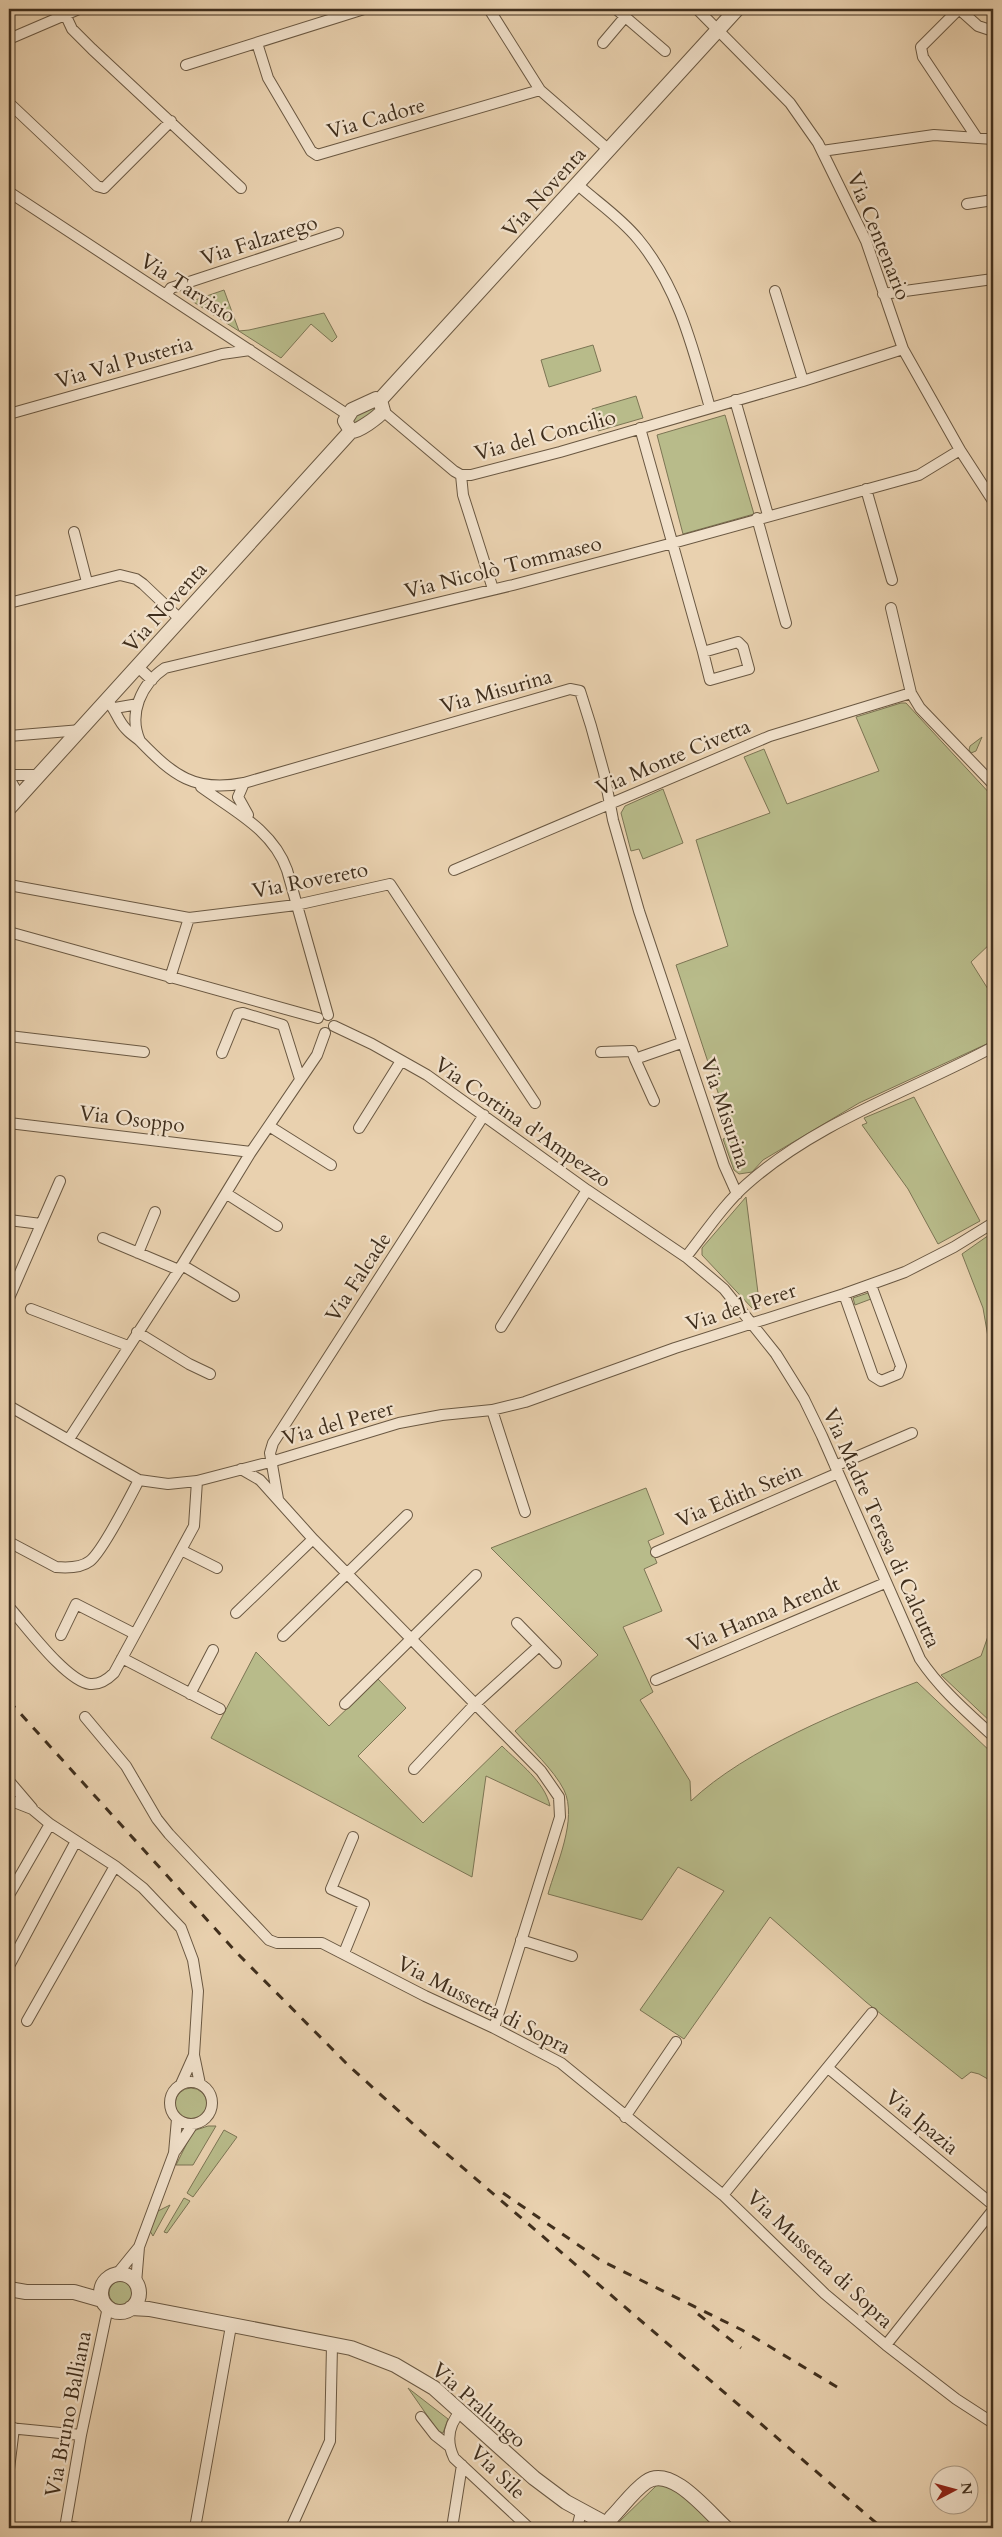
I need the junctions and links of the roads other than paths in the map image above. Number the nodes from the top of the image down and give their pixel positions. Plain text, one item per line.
1 (78, 9) edge
2 (364, 9) edge
3 (489, 9) edge
4 (616, 9) edge
5 (697, 9) edge
6 (737, 9) edge
7 (65, 14) junction
8 (626, 17) junction
9 (718, 29) junction
10 (993, 31) edge
11 (9, 39) edge
12 (257, 43) junction
13 (603, 43) dead end
14 (665, 51) dead end
15 (186, 65) dead end
16 (540, 90) junction
17 (9, 103) edge
18 (171, 121) junction
19 (977, 138) junction
20 (993, 139) edge
21 (609, 150) junction
22 (822, 151) junction
23 (578, 185) junction
24 (241, 188) dead end
25 (9, 192) edge
26 (993, 200) edge
27 (967, 204) dead end
28 (338, 233) dead end
29 (993, 279) edge
30 (775, 291) dead end
31 (883, 294) junction
32 (166, 295) junction
33 (903, 349) junction
34 (250, 350) junction
35 (803, 381) junction
36 (735, 400) junction
37 (382, 406) junction
38 (710, 408) junction
39 (9, 414) edge
40 (348, 414) junction
41 (640, 428) junction
42 (351, 431) junction
43 (960, 450) junction
44 (461, 475) junction
45 (866, 489) junction
46 (993, 501) edge
47 (762, 517) junction
48 (74, 532) dead end
49 (673, 543) junction
50 (892, 580) dead end
51 (87, 582) junction
52 (492, 589) junction
53 (9, 603) edge
54 (891, 608) dead end
55 (181, 620) junction
56 (786, 623) dead end
57 (704, 652) junction
58 (138, 667) junction
59 (152, 680) junction
60 (911, 692) junction
61 (111, 704) junction
62 (138, 704) junction
63 (81, 730) junction
64 (48, 733) junction
65 (9, 736) edge
66 (140, 741) junction
67 (65, 747) junction
68 (39, 775) junction
69 (9, 777) edge
70 (244, 783) junction
71 (199, 784) junction
72 (993, 784) edge
73 (20, 797) junction
74 (610, 805) junction
75 (9, 808) edge
76 (256, 826) junction
77 (454, 870) dead end
78 (9, 885) edge
79 (296, 905) junction
80 (189, 918) junction
81 (9, 932) edge
82 (170, 978) junction
83 (323, 1017) junction
84 (334, 1026) junction
85 (325, 1033) junction
86 (9, 1036) edge
87 (681, 1042) junction
88 (993, 1047) edge
89 (144, 1052) dead end
90 (601, 1052) dead end
91 (222, 1053) dead end
92 (635, 1059) junction
93 (401, 1060) junction
94 (300, 1079) junction
95 (654, 1102) dead end
96 (535, 1103) dead end
97 (484, 1115) junction
98 (9, 1123) edge
99 (269, 1126) junction
100 (359, 1128) dead end
101 (251, 1152) junction
102 (331, 1165) dead end
103 (60, 1181) dead end
104 (587, 1190) junction
105 (226, 1194) junction
106 (737, 1194) junction
107 (155, 1212) dead end
108 (9, 1220) edge
109 (993, 1223) edge
110 (41, 1224) junction
111 (278, 1226) dead end
112 (103, 1238) dead end
113 (138, 1253) junction
114 (686, 1257) junction
115 (181, 1267) junction
116 (871, 1285) junction
117 (844, 1294) junction
118 (234, 1296) dead end
119 (9, 1298) edge
120 (31, 1309) dead end
121 (752, 1323) junction
122 (501, 1327) dead end
123 (137, 1332) junction
124 (128, 1346) junction
125 (210, 1374) dead end
126 (9, 1406) edge
127 (492, 1410) junction
128 (912, 1433) dead end
129 (69, 1440) junction
130 (274, 1461) junction
131 (241, 1469) junction
132 (836, 1469) junction
133 (139, 1480) junction
134 (197, 1481) junction
135 (278, 1500) junction
136 (525, 1512) dead end
137 (407, 1515) dead end
138 (313, 1539) junction
139 (9, 1542) edge
140 (181, 1550) junction
141 (656, 1552) dead end
142 (217, 1568) dead end
143 (347, 1573) junction
144 (476, 1576) dead end
145 (885, 1582) junction
146 (9, 1607) edge
147 (236, 1613) dead end
148 (517, 1622) dead end
149 (135, 1634) junction
150 (61, 1635) dead end
151 (283, 1636) dead end
152 (411, 1639) junction
153 (539, 1646) junction
154 (213, 1650) dead end
155 (122, 1658) junction
156 (556, 1663) dead end
157 (656, 1680) dead end
158 (190, 1694) junction
159 (346, 1704) dead end
160 (475, 1704) junction
161 (220, 1709) dead end
162 (85, 1717) dead end
163 (993, 1736) edge
164 (414, 1768) dead end
165 (9, 1781) edge
166 (9, 1800) edge
167 (32, 1809) junction
168 (50, 1824) junction
169 (353, 1837) dead end
170 (76, 1840) junction
171 (115, 1866) junction
172 (9, 1895) edge
173 (521, 1940) junction
174 (344, 1953) junction
175 (572, 1956) dead end
176 (9, 1966) edge
177 (872, 2014) dead end
178 (27, 2021) dead end
179 (494, 2028) junction
180 (676, 2042) dead end
181 (194, 2054) junction
182 (828, 2068) junction
183 (181, 2084) junction
184 (200, 2084) junction
185 (626, 2117) junction
186 (177, 2119) junction
187 (193, 2124) junction
188 (174, 2153) junction
189 (722, 2194) junction
190 (993, 2205) edge
191 (993, 2210) edge
192 (139, 2247) junction
193 (117, 2274) junction
194 (104, 2282) junction
195 (137, 2285) junction
196 (9, 2289) edge
197 (74, 2292) junction
198 (105, 2304) junction
199 (131, 2308) junction
200 (168, 2313) junction
201 (231, 2326) junction
202 (332, 2345) junction
203 (886, 2345) junction
204 (461, 2411) junction
205 (420, 2417) dead end
206 (993, 2423) edge
207 (11, 2428) edge
208 (81, 2435) junction
209 (449, 2446) junction
210 (462, 2465) junction
211 (9, 2469) edge
212 (581, 2512) junction
213 (610, 2523) edge
214 (66, 2527) edge
215 (79, 2528) edge
216 (195, 2528) edge
217 (291, 2528) edge
218 (452, 2528) edge
219 (529, 2528) edge
220 (581, 2528) edge
221 (726, 2528) edge

1 - 7 street
2 - 12 street
3 - 16 street
4 - 8 street
5 - 9 street, Via Centenario
6 - 9 street, Via Noventa
7 - 11 street
7 - 18 street
8 - 13 street
8 - 14 street
9 - 21 street, Via Noventa
9 - 22 street, Via Centenario
10 - 19 street
12 - 15 street
12 - 16 street, Via Cadore
16 - 21 street
17 - 18 street
18 - 24 street
19 - 20 street
19 - 22 street
21 - 23 street, Via Noventa
22 - 31 street, Via Centenario
23 - 37 street, Via Noventa
23 - 38 street
25 - 32 street, Via Tarvisio
26 - 27 street
28 - 32 street, Via Falzarego
29 - 31 street
30 - 35 street
31 - 33 street, Via Centenario
32 - 34 street, Via Tarvisio
33 - 35 street, Via del Concilio
33 - 43 street, Via Centenario
34 - 39 street, Via Val Pusteria
34 - 40 street, Via Tarvisio
35 - 36 street, Via del Concilio
36 - 38 street, Via del Concilio
36 - 47 street
37 - 40 street
37 - 42 street, Via Noventa
37 - 44 street, Via del Concilio
38 - 41 street, Via del Concilio
40 - 42 street
41 - 44 street, Via del Concilio
41 - 49 street
42 - 55 street, Via Noventa
43 - 45 street, Via Nicolò Tommaseo
43 - 46 street, Via Centenario
44 - 52 street
45 - 47 street, Via Nicolò Tommaseo
45 - 50 street
47 - 49 street, Via Nicolò Tommaseo
47 - 56 street
48 - 51 street
49 - 52 street, Via Nicolò Tommaseo
49 - 57 street
51 - 53 street
51 - 55 street
52 - 59 street, Via Nicolò Tommaseo
54 - 60 street
55 - 58 street, Via Noventa
57 - 57 street
58 - 59 street
58 - 61 street, Via Noventa
59 - 62 street
60 - 72 street
60 - 74 street, Via Monte Civetta
61 - 62 street
61 - 63 street, Via Noventa
61 - 66 street, Via Misurina
62 - 66 street
63 - 64 street
63 - 67 street, Via Noventa
64 - 65 street
64 - 67 street
66 - 71 street, Via Misurina
67 - 68 street, Via Noventa
68 - 69 street
68 - 73 street, Via Noventa
69 - 73 street
70 - 71 street, Via Misurina
70 - 74 street, Via Misurina
70 - 76 street
71 - 76 street
73 - 75 street, Via Noventa
74 - 77 street, Via Monte Civetta
74 - 87 street, Via Misurina
76 - 79 street
78 - 80 street, Via Rovereto
79 - 80 street, Via Rovereto
79 - 83 street
79 - 96 street, Via Rovereto
80 - 82 street
81 - 82 street
82 - 83 street
83 - 84 street
83 - 85 street
84 - 85 street
84 - 93 street, Via Cortina d'Ampezzo
85 - 94 street
86 - 89 street
87 - 92 street, Via Misurina
87 - 106 street, Via Misurina
88 - 106 street
90 - 92 street
91 - 94 street
92 - 95 street
93 - 97 street, Via Cortina d'Ampezzo
93 - 100 street, Via Cortina d'Ampezzo
94 - 99 street
97 - 104 street, Via Cortina d'Ampezzo
97 - 130 street, Via Falcade
98 - 101 street, Via Osoppo
99 - 101 street
99 - 102 street
101 - 105 street
103 - 110 street
104 - 114 street, Via Cortina d'Ampezzo
104 - 122 street, Via Cortina d'Ampezzo
105 - 111 street
105 - 115 street
106 - 114 street
107 - 113 street
108 - 110 street
109 - 116 street, Via del Perer
110 - 119 street
112 - 113 street
113 - 115 street
114 - 121 street, Via Cortina d'Ampezzo
115 - 118 street
115 - 123 street
116 - 117 street, Via del Perer
116 - 117 street
117 - 121 street, Via del Perer
120 - 124 street
121 - 127 street, Via del Perer
121 - 132 street, Via Madre Teresa di Calcutta
123 - 124 street
123 - 125 street
124 - 129 street
126 - 129 street, Via del Perer
127 - 130 street, Via del Perer
127 - 136 street
128 - 132 street, Via Edith Stein
129 - 133 street, Via del Perer
130 - 131 street, Via del Perer
130 - 135 street, Via Falcade
131 - 134 street, Via del Perer
131 - 135 street
132 - 141 street, Via Edith Stein
132 - 145 street, Via Madre Teresa di Calcutta
133 - 134 street, Via del Perer
133 - 139 street
134 - 140 street
135 - 138 street
137 - 143 street
138 - 143 street
138 - 147 street
140 - 142 street
140 - 149 street
143 - 151 street
143 - 152 street
144 - 152 street
145 - 157 street, Via Hanna Arendt
145 - 163 street, Via Madre Teresa di Calcutta
146 - 155 street
148 - 153 street
149 - 150 street
149 - 155 street
152 - 159 street
152 - 160 street
153 - 156 street
153 - 160 street
154 - 158 street
155 - 158 street
158 - 161 street
160 - 164 street
160 - 173 street
162 - 174 street, Via Mussetta di Sopra
165 - 167 street
166 - 167 street
167 - 168 street
168 - 170 street
168 - 172 street
169 - 174 street
170 - 171 street
170 - 176 street
171 - 178 street
171 - 181 street
173 - 175 street
173 - 179 street
174 - 179 street, Via Mussetta di Sopra
177 - 182 street
179 - 185 street, Via Mussetta di Sopra
180 - 185 street
181 - 183 street
181 - 184 street
182 - 189 street
182 - 190 street, Via Ipazia
183 - 184 street
183 - 186 street
184 - 187 street
185 - 189 street, Via Mussetta di Sopra
186 - 187 street
186 - 188 street
187 - 188 street
188 - 192 street
189 - 203 street, Via Mussetta di Sopra
191 - 203 street
192 - 193 street
192 - 195 street
193 - 194 street, Via Pralungo
193 - 195 street, Via Pralungo
194 - 197 street, Via Pralungo
194 - 198 street
195 - 199 street
195 - 200 street, Via Pralungo
196 - 197 street, Via Pralungo
197 - 198 street, Via Pralungo
198 - 199 street, Via Pralungo
198 - 208 street, Via Bruno Balliana
199 - 200 street, Via Pralungo
200 - 201 street, Via Pralungo
201 - 202 street, Via Pralungo
201 - 216 street
202 - 204 street, Via Pralungo
202 - 217 street
203 - 206 street, Via Mussetta di Sopra
204 - 209 street, Via Sile
204 - 212 street, Via Pralungo
205 - 209 street
207 - 208 street
207 - 211 street
208 - 214 street, Via Bruno Balliana
209 - 210 street, Via Sile
210 - 218 street
210 - 219 street, Via Sile
212 - 213 street, Via Pralungo
212 - 220 street
213 - 221 street
214 - 215 street

